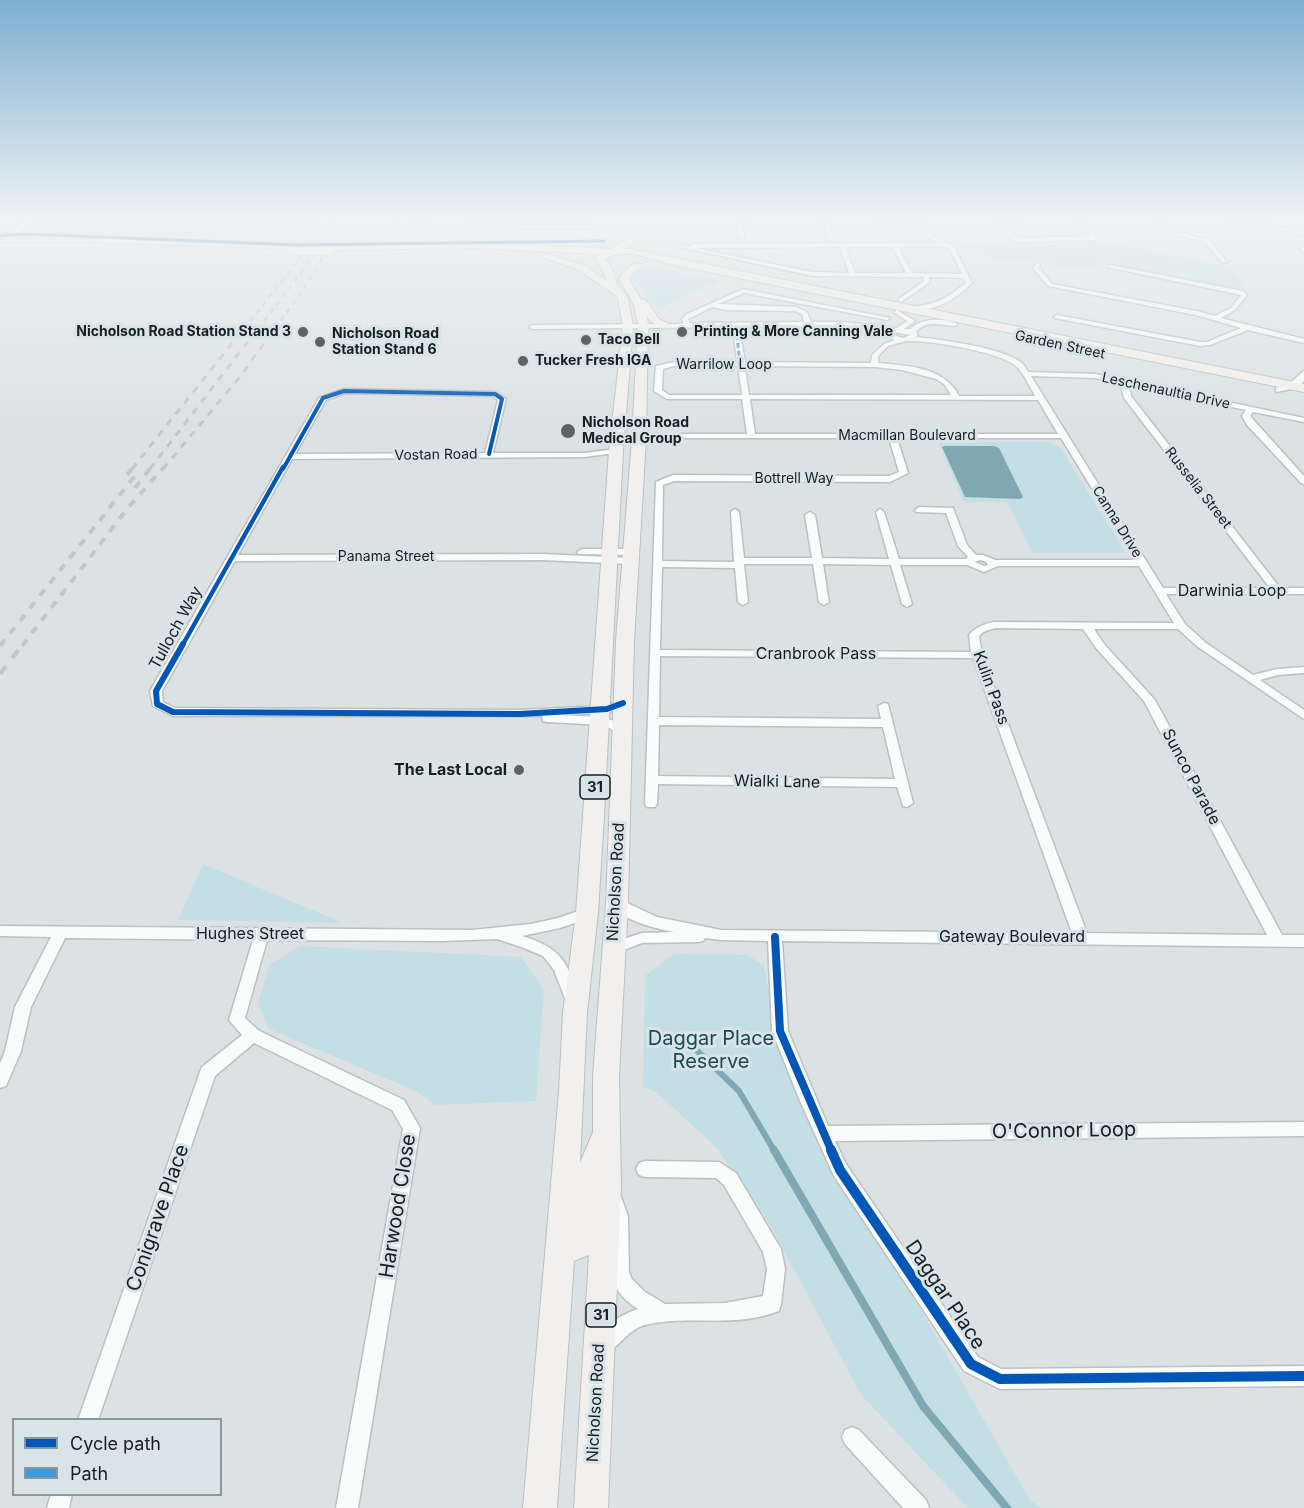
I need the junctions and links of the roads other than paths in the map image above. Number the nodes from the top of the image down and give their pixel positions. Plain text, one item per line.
1 (615, 287) edge
2 (617, 287) edge
3 (626, 287) edge
4 (758, 287) edge
5 (776, 287) edge
6 (797, 287) edge
7 (921, 287) edge
8 (964, 287) edge
9 (1062, 287) edge
10 (1217, 287) edge
11 (628, 295) junction
12 (809, 300) junction
13 (711, 305) junction
14 (942, 305) junction
15 (897, 309) junction
16 (799, 310) junction
17 (1057, 317) dead end
18 (1216, 318) junction
19 (952, 320) junction
20 (808, 324) junction
21 (628, 326) junction
22 (668, 326) junction
23 (687, 326) junction
24 (736, 326) junction
25 (532, 327) dead end
26 (1247, 328) junction
27 (895, 329) junction
28 (643, 330) junction
29 (887, 335) junction
30 (910, 337) junction
31 (1304, 340) edge
32 (886, 345) junction
33 (1095, 346) junction
34 (740, 364) junction
35 (1151, 364) junction
36 (875, 365) junction
37 (1026, 374) junction
38 (1304, 374) edge
39 (1131, 383) junction
40 (1299, 387) edge
41 (1280, 390) junction
42 (1304, 395) edge
43 (745, 397) junction
44 (956, 398) junction
45 (1041, 398) junction
46 (1251, 409) junction
47 (1304, 420) edge
48 (639, 433) junction
49 (751, 435) junction
50 (892, 436) junction
51 (1064, 436) junction
52 (489, 454) junction
53 (616, 455) junction
54 (288, 457) junction
55 (1302, 477) edge
56 (919, 510) dead end
57 (735, 512) dead end
58 (879, 512) dead end
59 (810, 515) dead end
60 (631, 556) junction
61 (609, 557) junction
62 (231, 558) junction
63 (972, 560) junction
64 (818, 561) junction
65 (894, 562) junction
66 (739, 563) junction
67 (1142, 563) junction
68 (658, 564) junction
69 (1160, 591) junction
70 (1277, 591) junction
71 (1304, 591) edge
72 (743, 602) dead end
73 (824, 602) dead end
74 (907, 604) dead end
75 (1087, 626) junction
76 (1181, 626) junction
77 (654, 653) junction
78 (977, 654) junction
79 (1304, 669) edge
80 (1252, 679) junction
81 (623, 703) junction
82 (884, 706) dead end
83 (1304, 715) edge
84 (599, 716) junction
85 (653, 721) junction
86 (887, 723) junction
87 (622, 730) junction
88 (651, 780) junction
89 (902, 783) junction
90 (907, 803) dead end
91 (651, 804) dead end
92 (616, 903) junction
93 (587, 914) junction
94 (0, 931) edge
95 (61, 932) junction
96 (261, 934) junction
97 (500, 934) junction
98 (721, 935) junction
99 (775, 937) junction
100 (1081, 937) junction
101 (1277, 940) junction
102 (1304, 941) edge
103 (613, 948) junction
104 (575, 1013) junction
105 (253, 1035) junction
106 (0, 1081) edge
107 (608, 1121) junction
108 (1304, 1129) edge
109 (823, 1134) junction
110 (645, 1169) dead end
111 (607, 1186) junction
112 (560, 1236) junction
113 (661, 1312) junction
114 (599, 1353) junction
115 (1304, 1376) edge
116 (88, 1418) edge
117 (852, 1437) dead end
118 (347, 1508) edge
119 (540, 1508) edge
120 (591, 1508) edge
121 (918, 1508) edge

1 - 11 main road
2 - 11 main road, Nicholson Road / 31
3 - 11 main road, Nicholson Road / 31
4 - 12 main road, Garden Street
5 - 12 main road
6 - 15 main road, Garden Street
7 - 15 street
8 - 14 street
9 - 18 street
10 - 18 street
11 - 21 main road, Nicholson Road / 31
11 - 22 main road
11 - 28 main road, Nicholson Road / 31
12 - 13 street
12 - 15 street
12 - 15 main road, Garden Street
12 - 16 street
13 - 16 street
13 - 23 street
14 - 15 street
14 - 19 street
15 - 19 main road, Garden Street
15 - 27 street
16 - 20 street
17 - 26 street
18 - 26 street
19 - 30 street
19 - 33 main road, Garden Street
19 - 35 main road, Garden Street
20 - 23 street
20 - 27 street
21 - 25 street
21 - 28 street
21 - 53 main road, Nicholson Road / 31
22 - 23 street
22 - 28 street
24 - 28 street
24 - 29 street
24 - 34 street
26 - 31 street
27 - 29 street
27 - 30 street
28 - 48 main road, Nicholson Road / 31
29 - 30 street
29 - 32 street
30 - 32 street
30 - 37 street, Canna Drive
32 - 36 street
33 - 35 main road
33 - 40 main road, Garden Street
34 - 36 street, Warrilow Loop
34 - 43 street
34 - 43 street, Warrilow Loop
35 - 41 main road, Garden Street
36 - 44 street, Warrilow Loop
37 - 39 street, Leschenaultia Drive
37 - 45 street, Canna Drive
38 - 40 main road
39 - 46 street, Leschenaultia Drive
39 - 70 street, Russelia Street
40 - 41 main road
41 - 42 main road, Garden Street
43 - 44 street, Warrilow Loop
43 - 49 street
44 - 45 street, Warrilow Loop
45 - 51 street, Canna Drive
46 - 47 street, Leschenaultia Drive
46 - 55 street
48 - 49 street, Macmillan Boulevard
48 - 60 main road, Nicholson Road / 31
49 - 50 street, Macmillan Boulevard
50 - 51 street, Macmillan Boulevard
50 - 68 street, Bottrell Way
51 - 67 street, Canna Drive
52 - 53 street, Vostan Road
52 - 54 street, Vostan Road
52 - 54 street, Tulloch Way
53 - 61 main road, Nicholson Road / 31
54 - 62 street, Tulloch Way
56 - 63 street
57 - 66 street
58 - 65 street
59 - 64 street
60 - 61 street, Panama Street
60 - 81 main road, Nicholson Road / 31
61 - 62 street, Panama Street
61 - 84 main road, Nicholson Road / 31
62 - 84 street, Tulloch Way
63 - 65 street
63 - 67 street
64 - 65 street
64 - 66 street
64 - 73 street
65 - 74 street
66 - 68 street
66 - 72 street
67 - 69 street, Canna Drive
68 - 77 street
69 - 70 street, Darwinia Loop
69 - 76 street, Canna Drive
70 - 71 street, Darwinia Loop
75 - 76 street, Kulin Pass
75 - 78 street, Kulin Pass
75 - 101 street, Sunco Parade
76 - 80 street, Canna Drive
77 - 78 street, Cranbrook Pass
77 - 85 street
78 - 100 street, Kulin Pass
79 - 80 street
80 - 83 street, Canna Drive
81 - 84 street, Tulloch Way
81 - 87 main road, Nicholson Road / 31
82 - 86 street
84 - 87 street, Tulloch Way
84 - 93 main road, Nicholson Road / 31
85 - 86 street
85 - 88 street
86 - 89 street
87 - 92 main road, Nicholson Road / 31
88 - 89 street, Wialki Lane
88 - 91 street
89 - 90 street
92 - 98 street, Gateway Boulevard
92 - 103 main road, Nicholson Road / 31
93 - 97 street, Hughes Street
93 - 104 main road, Nicholson Road / 31
94 - 95 street, Hughes Street
95 - 96 street, Hughes Street
95 - 106 street
96 - 97 street, Hughes Street
96 - 105 street
97 - 104 street, Hughes Street
98 - 99 street, Gateway Boulevard
98 - 103 street, Gateway Boulevard
99 - 100 street, Gateway Boulevard
99 - 109 street, Daggar Place
100 - 101 street, Gateway Boulevard
101 - 102 street, Gateway Boulevard
103 - 107 main road, Nicholson Road / 31
104 - 112 main road, Nicholson Road / 31
105 - 116 street, Conigrave Place
105 - 118 street, Harwood Close
107 - 111 main road, Nicholson Road / 31
107 - 112 main road
108 - 109 street, O'Connor Loop
109 - 115 street, Daggar Place
110 - 113 street
111 - 113 street
111 - 114 main road, Nicholson Road / 31
112 - 119 main road, Nicholson Road / 31
113 - 114 street
114 - 120 main road, Nicholson Road / 31
117 - 121 street

